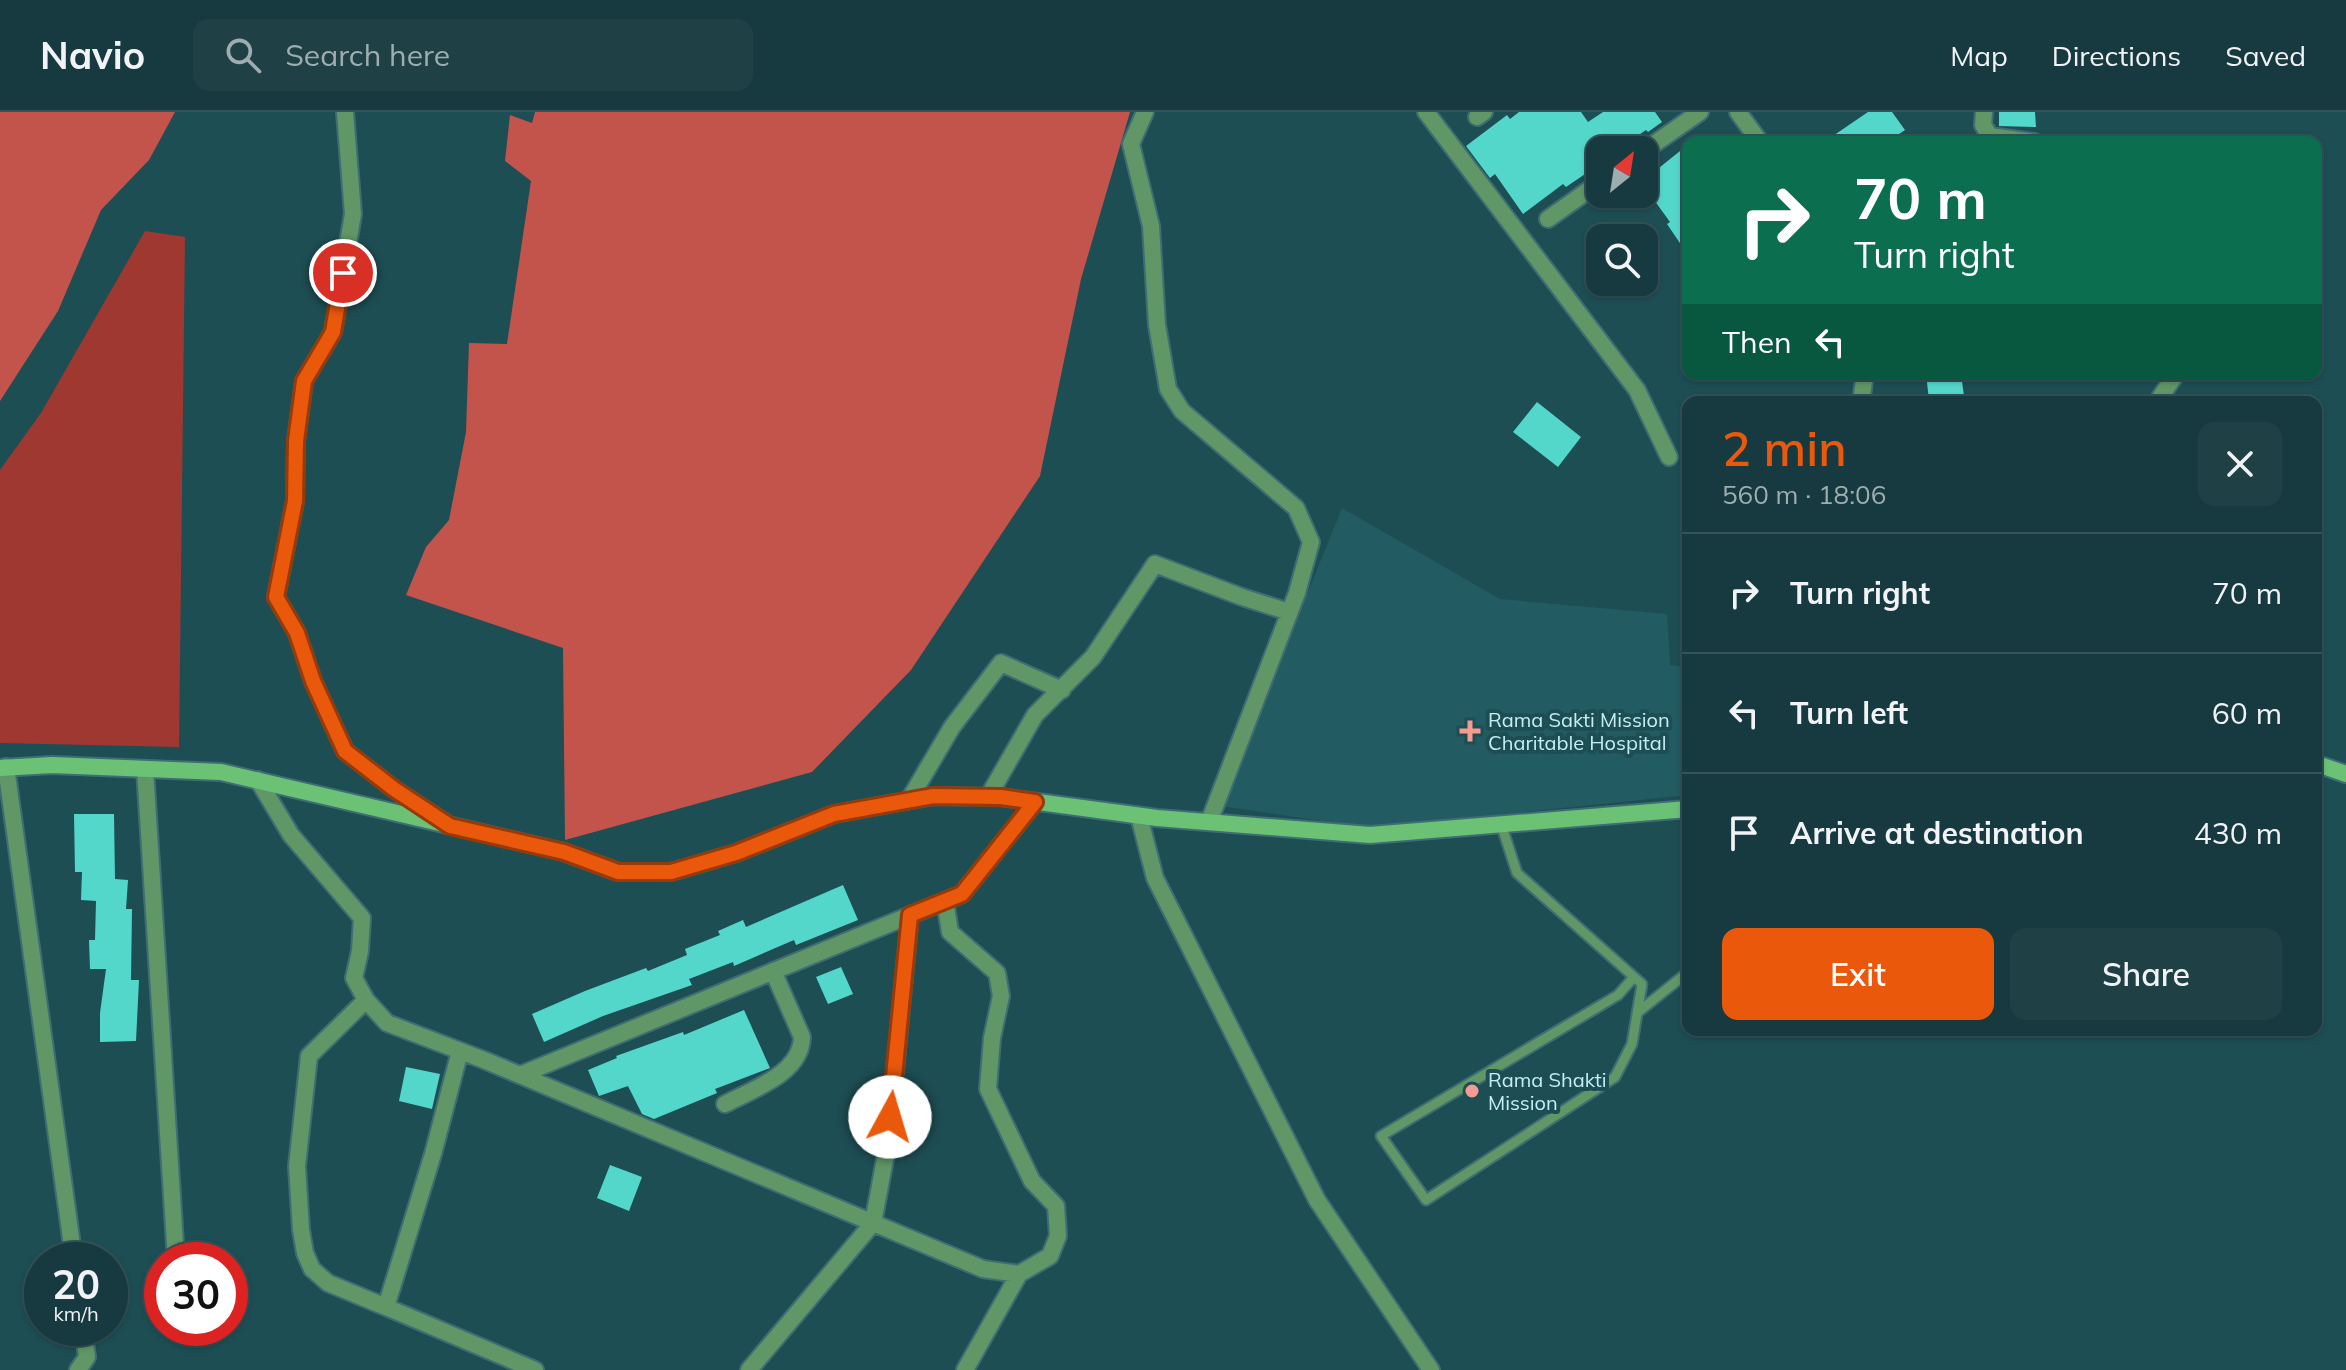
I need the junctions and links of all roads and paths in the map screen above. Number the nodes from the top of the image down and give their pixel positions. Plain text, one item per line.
1 (345, 112) edge
2 (1145, 112) edge
3 (1426, 112) edge
4 (1700, 112) edge
5 (1738, 112) edge
6 (1984, 112) edge
7 (1756, 136) edge
8 (1990, 136) edge
9 (1658, 141) edge
10 (1586, 192) edge
11 (1548, 219) dead end
12 (1669, 457) dead end
13 (1289, 612) junction
14 (1062, 690) junction
15 (3, 768) edge
16 (2322, 768) edge
17 (145, 769) junction
18 (2346, 774) edge
19 (258, 780) junction
20 (988, 797) junction
21 (909, 800) junction
22 (1035, 802) junction
23 (1682, 809) edge
24 (1139, 816) junction
25 (1209, 822) junction
26 (1501, 824) junction
27 (450, 826) junction
28 (945, 901) junction
29 (910, 915) junction
30 (773, 971) junction
31 (1634, 977) junction
32 (1682, 977) edge
33 (366, 1000) junction
34 (1637, 1013) junction
35 (460, 1051) junction
36 (520, 1075) junction
37 (725, 1104) dead end
38 (873, 1223) junction
39 (71, 1242) edge
40 (175, 1242) edge
41 (1019, 1274) junction
42 (386, 1307) junction
43 (85, 1346) edge
44 (78, 1370) edge
45 (535, 1370) edge
46 (749, 1370) edge
47 (965, 1370) edge
48 (1431, 1370) edge

1 - 27 street
2 - 13 street
3 - 12 street
4 - 9 street
5 - 7 street
6 - 8 street
10 - 11 street
13 - 14 street
13 - 25 street
14 - 20 street
14 - 21 street
15 - 17 street
15 - 39 street
16 - 18 street
17 - 19 street
17 - 40 street
19 - 27 street
19 - 33 street
20 - 21 street
20 - 22 street
21 - 27 street
22 - 24 street
22 - 28 street
23 - 26 street
24 - 25 street
24 - 48 street
25 - 26 street
26 - 31 lane
28 - 29 street
28 - 41 street
29 - 30 street
29 - 38 street
30 - 36 street
30 - 37 street
31 - 34 lane
31 - 34 lane
32 - 34 lane
33 - 35 street
33 - 42 street
35 - 36 street
35 - 42 street
36 - 38 street
38 - 41 street
38 - 46 street
41 - 47 street
42 - 45 street
43 - 44 street

